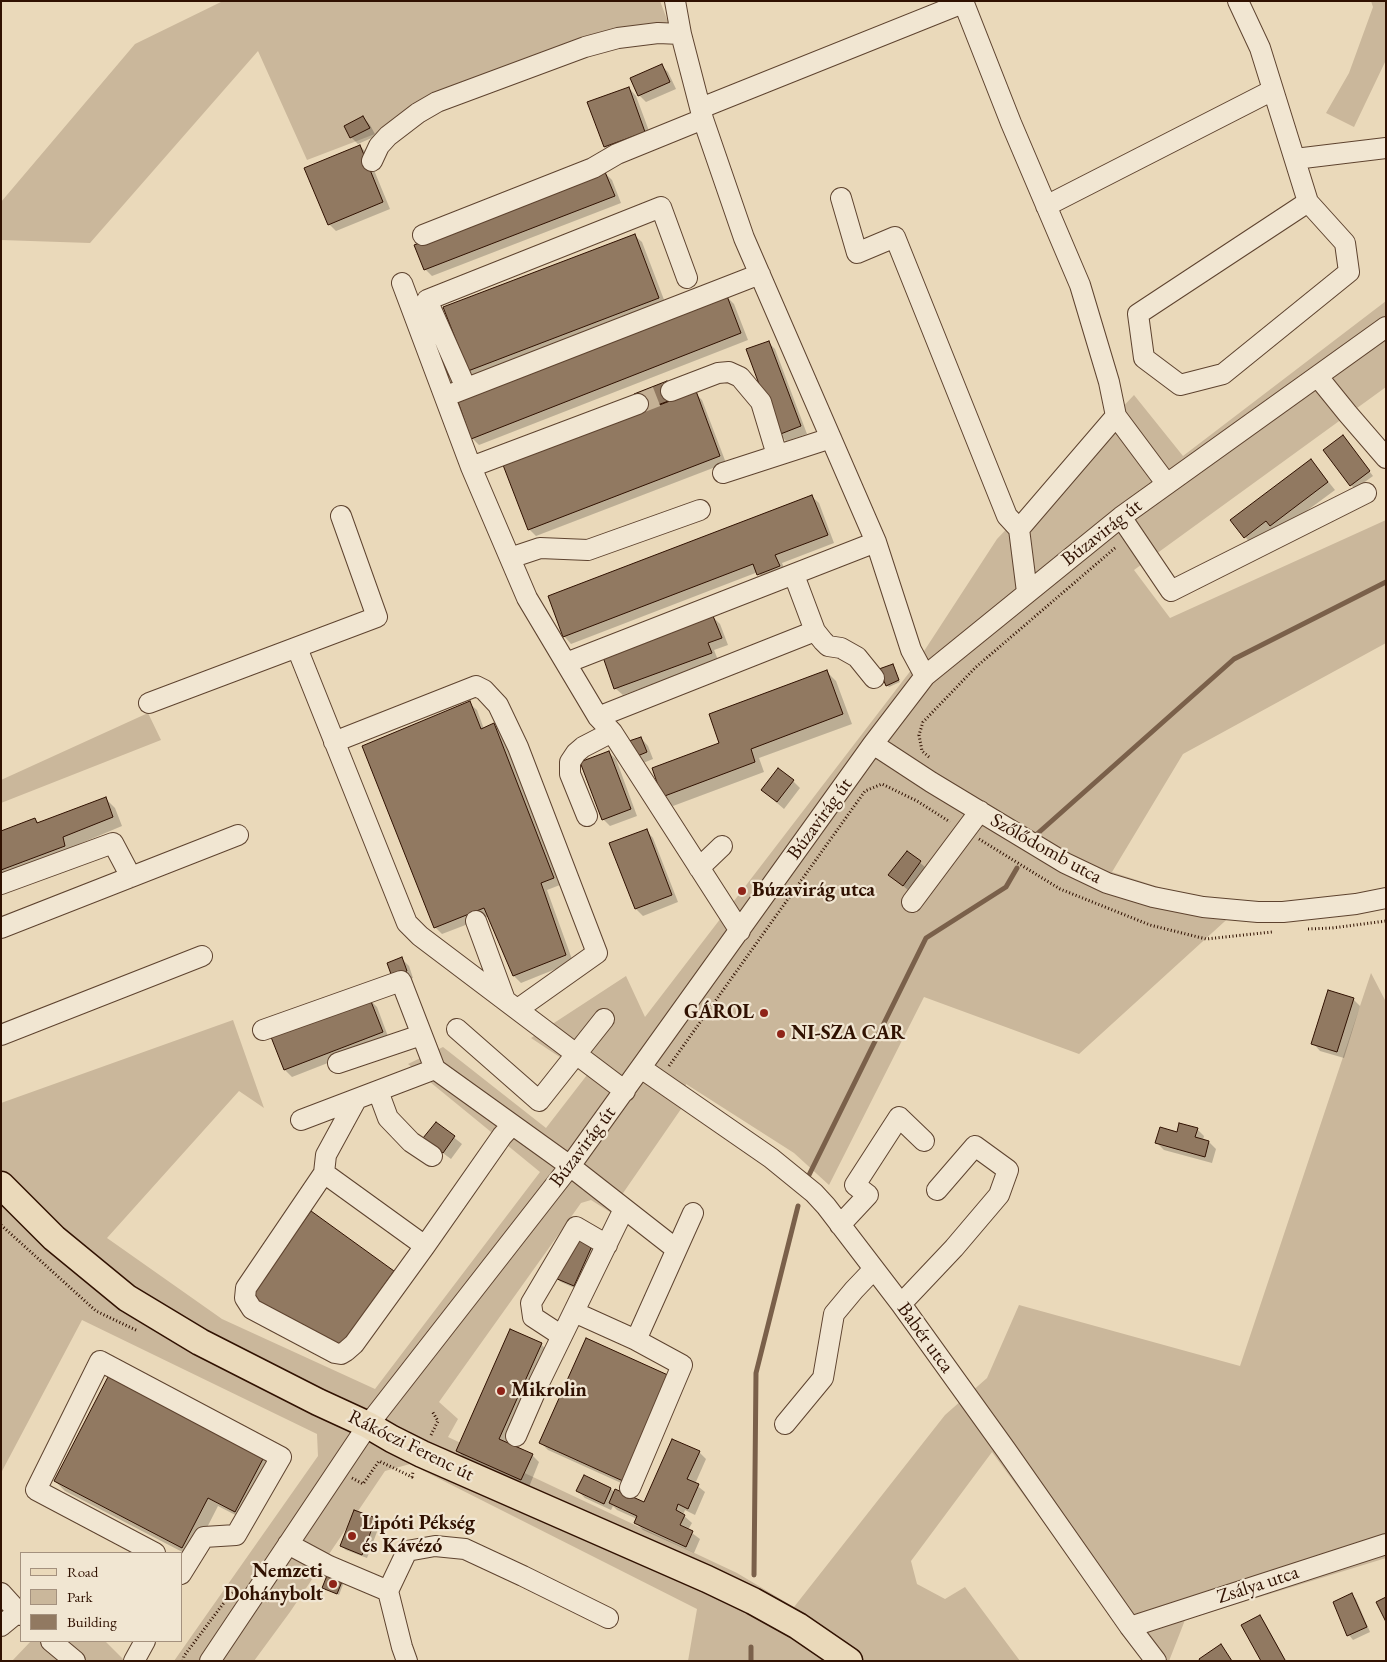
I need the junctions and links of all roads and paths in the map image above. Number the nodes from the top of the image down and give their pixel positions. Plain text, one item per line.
1 (675, 1) edge
2 (1238, 1) edge
3 (963, 2) edge
4 (928, 8) edge
5 (681, 34) junction
6 (1273, 90) junction
7 (702, 114) junction
8 (1386, 148) edge
9 (624, 151) junction
10 (1294, 159) junction
11 (372, 161) dead end
12 (619, 172) dead end
13 (841, 198) dead end
14 (1308, 202) junction
15 (1046, 206) junction
16 (423, 236) dead end
17 (760, 274) junction
18 (687, 278) dead end
19 (402, 283) dead end
20 (1386, 327) edge
21 (1318, 376) junction
22 (466, 388) junction
23 (671, 391) tunnel mouth
24 (445, 396) junction
25 (638, 404) tunnel mouth
26 (1116, 416) junction
27 (1379, 437) edge
28 (831, 438) junction
29 (776, 455) junction
30 (1386, 458) edge
31 (471, 467) junction
32 (723, 473) dead end
33 (1166, 483) junction
34 (1366, 493) dead end
35 (700, 510) dead end
36 (341, 516) dead end
37 (1121, 517) junction
38 (1019, 529) junction
39 (876, 542) junction
40 (510, 558) junction
41 (794, 574) junction
42 (1027, 592) junction
43 (815, 631) junction
44 (297, 648) junction
45 (566, 663) junction
46 (926, 676) junction
47 (874, 678) dead end
48 (150, 703) dead end
49 (598, 717) junction
50 (612, 732) junction
51 (334, 742) junction
52 (873, 744) junction
53 (980, 811) junction
54 (587, 816) dead end
55 (965, 831) junction
56 (238, 835) dead end
57 (722, 846) dead end
58 (699, 868) junction
59 (131, 877) junction
60 (1, 884) edge
61 (1386, 898) edge
62 (912, 902) dead end
63 (476, 921) dead end
64 (1150, 925) dead end
65 (1, 928) edge
66 (740, 931) junction
67 (202, 956) dead end
68 (512, 1005) junction
69 (604, 1019) dead end
70 (457, 1029) dead end
71 (263, 1030) dead end
72 (1, 1035) edge
73 (421, 1035) junction
74 (576, 1053) junction
75 (338, 1063) dead end
76 (641, 1068) junction
77 (435, 1069) junction
78 (658, 1080) junction
79 (378, 1091) junction
80 (625, 1091) junction
81 (356, 1100) junction
82 (301, 1120) dead end
83 (512, 1125) junction
84 (924, 1141) dead end
85 (432, 1156) dead end
86 (570, 1166) junction
87 (324, 1173) junction
88 (1, 1185) edge
89 (937, 1190) dead end
90 (624, 1209) junction
91 (693, 1214) dead end
92 (840, 1225) junction
93 (607, 1245) junction
94 (425, 1246) junction
95 (676, 1249) junction
96 (874, 1269) junction
97 (901, 1304) junction
98 (574, 1312) junction
99 (562, 1336) junction
100 (636, 1340) junction
101 (368, 1424) junction
102 (786, 1424) dead end
103 (516, 1436) dead end
104 (630, 1488) dead end
105 (288, 1544) junction
106 (1386, 1544) edge
107 (153, 1552) edge
108 (182, 1570) edge
109 (388, 1591) junction
110 (1, 1593) edge
111 (20, 1614) edge
112 (608, 1618) dead end
113 (1, 1626) edge
114 (1130, 1627) junction
115 (144, 1642) edge
116 (134, 1661) edge
117 (210, 1661) edge
118 (407, 1661) edge
119 (849, 1661) edge
120 (1156, 1661) edge

1 - 5 street
2 - 6 street
3 - 4 street
3 - 15 street
4 - 7 street
5 - 7 street
5 - 11 street
6 - 10 street
6 - 15 street
7 - 9 street
7 - 17 street
8 - 10 street
9 - 12 street
9 - 16 street
10 - 14 street
13 - 38 street
14 - 14 street
15 - 26 street
17 - 22 street
17 - 28 street
18 - 22 street
19 - 24 street
20 - 21 street, Búzavirág út
21 - 27 street
21 - 33 street, Búzavirág út
22 - 24 street
23 - 29 street
24 - 31 street
25 - 31 street
26 - 33 street
26 - 38 street
27 - 30 street
28 - 29 street
28 - 39 street
29 - 32 street
31 - 40 street
33 - 37 street, Búzavirág út
34 - 37 street
35 - 40 street
36 - 44 street
37 - 42 street, Búzavirág út
38 - 42 street
39 - 41 street
39 - 46 street
40 - 45 street
41 - 43 street
41 - 45 street
42 - 46 street, Búzavirág út
43 - 47 street
43 - 49 street
44 - 48 street
44 - 51 street
45 - 49 street
46 - 52 street, Búzavirág út
49 - 50 street
50 - 54 street
50 - 58 street
51 - 68 street
51 - 68 street
52 - 53 street, Szőlődomb utca
52 - 66 street, Búzavirág út
53 - 55 street
53 - 61 street, Szőlődomb utca
55 - 62 street
55 - 64 path
55 - 78 path
56 - 59 street
57 - 58 street
58 - 66 street
59 - 60 street
59 - 65 street
63 - 68 street
66 - 76 street, Búzavirág út
67 - 72 street
68 - 74 street
69 - 74 street
70 - 74 street
71 - 73 street
73 - 75 street
73 - 77 street
74 - 80 street
76 - 78 street, Babér utca
76 - 80 street, Búzavirág út
77 - 79 street
77 - 83 street
78 - 92 street, Babér utca
79 - 81 street
79 - 85 street
80 - 86 street, Búzavirág út
81 - 82 street
81 - 87 street
83 - 86 street
83 - 94 street
84 - 92 street
86 - 90 street
86 - 101 street, Búzavirág út
87 - 94 street
87 - 94 street
88 - 101 main road, Rákóczi Ferenc út
89 - 97 street
90 - 93 street
90 - 95 street
91 - 95 street
92 - 96 street, Babér utca
93 - 98 street
93 - 99 street
95 - 100 street
96 - 97 street, Babér utca
96 - 102 street
97 - 114 street, Babér utca
98 - 99 street
98 - 100 street
99 - 103 street
100 - 104 street
101 - 105 street, Búzavirág út
101 - 119 main road, Rákóczi Ferenc út
105 - 109 street
105 - 117 street, Búzavirág út
106 - 114 street, Zsálya utca
107 - 108 street
109 - 112 street
109 - 118 street
110 - 111 street
111 - 113 street
114 - 120 street, Babér utca
115 - 116 street

